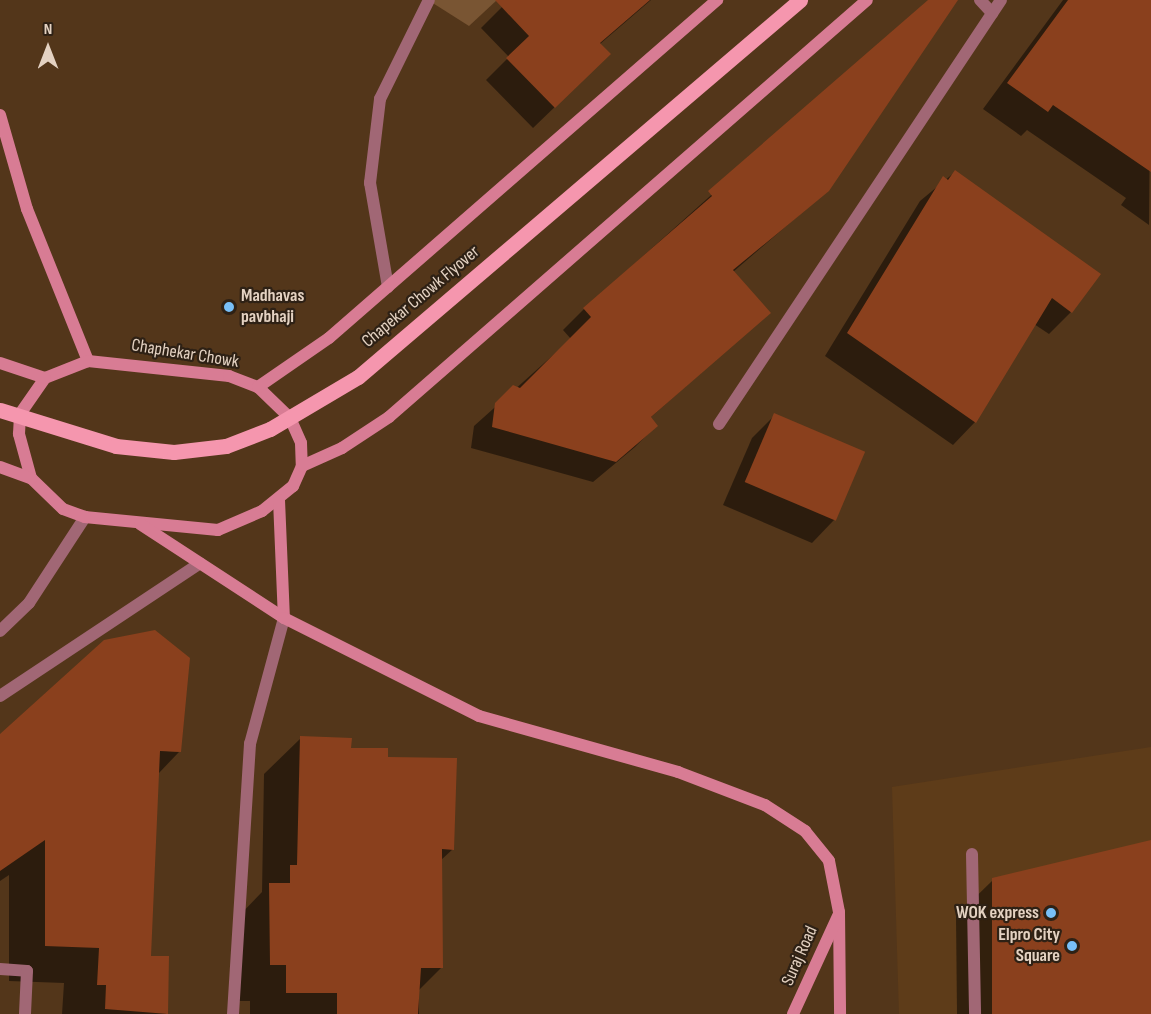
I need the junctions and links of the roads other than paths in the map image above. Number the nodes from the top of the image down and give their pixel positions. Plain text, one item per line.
1 (429, 0) edge
2 (717, 0) edge
3 (800, 0) edge
4 (867, 0) edge
5 (980, 0) edge
6 (1000, 0) edge
7 (992, 13) junction
8 (0, 115) edge
9 (388, 287) junction
10 (88, 361) junction
11 (0, 363) edge
12 (45, 378) junction
13 (258, 387) junction
14 (0, 410) edge
15 (719, 424) dead end
16 (302, 466) junction
17 (0, 467) edge
18 (31, 477) junction
19 (279, 500) junction
20 (85, 517) junction
21 (140, 524) junction
22 (200, 563) junction
23 (284, 618) junction
24 (0, 631) edge
25 (0, 696) edge
26 (972, 854) dead end
27 (839, 912) junction
28 (0, 969) edge
29 (25, 1014) edge
30 (233, 1014) edge
31 (793, 1014) edge
32 (840, 1014) edge
33 (975, 1014) edge

1 - 9 street
2 - 9 main road
3 - 14 main road, Chapekar Chowk Flyover, bridge
4 - 16 main road
5 - 7 street
6 - 7 street
7 - 15 street
8 - 10 main road
9 - 13 main road
10 - 12 main road, Chaphekar Chowk
10 - 13 main road, Chaphekar Chowk
11 - 12 main road
12 - 18 main road
13 - 16 main road, Chaphekar Chowk
16 - 19 main road
17 - 18 main road
18 - 20 main road
19 - 21 main road
19 - 23 main road
20 - 21 main road
20 - 24 street
21 - 22 main road
22 - 23 main road
22 - 25 street
23 - 27 main road
23 - 30 street
26 - 33 street
27 - 31 main road, Suraj Road
27 - 32 main road
28 - 29 street

